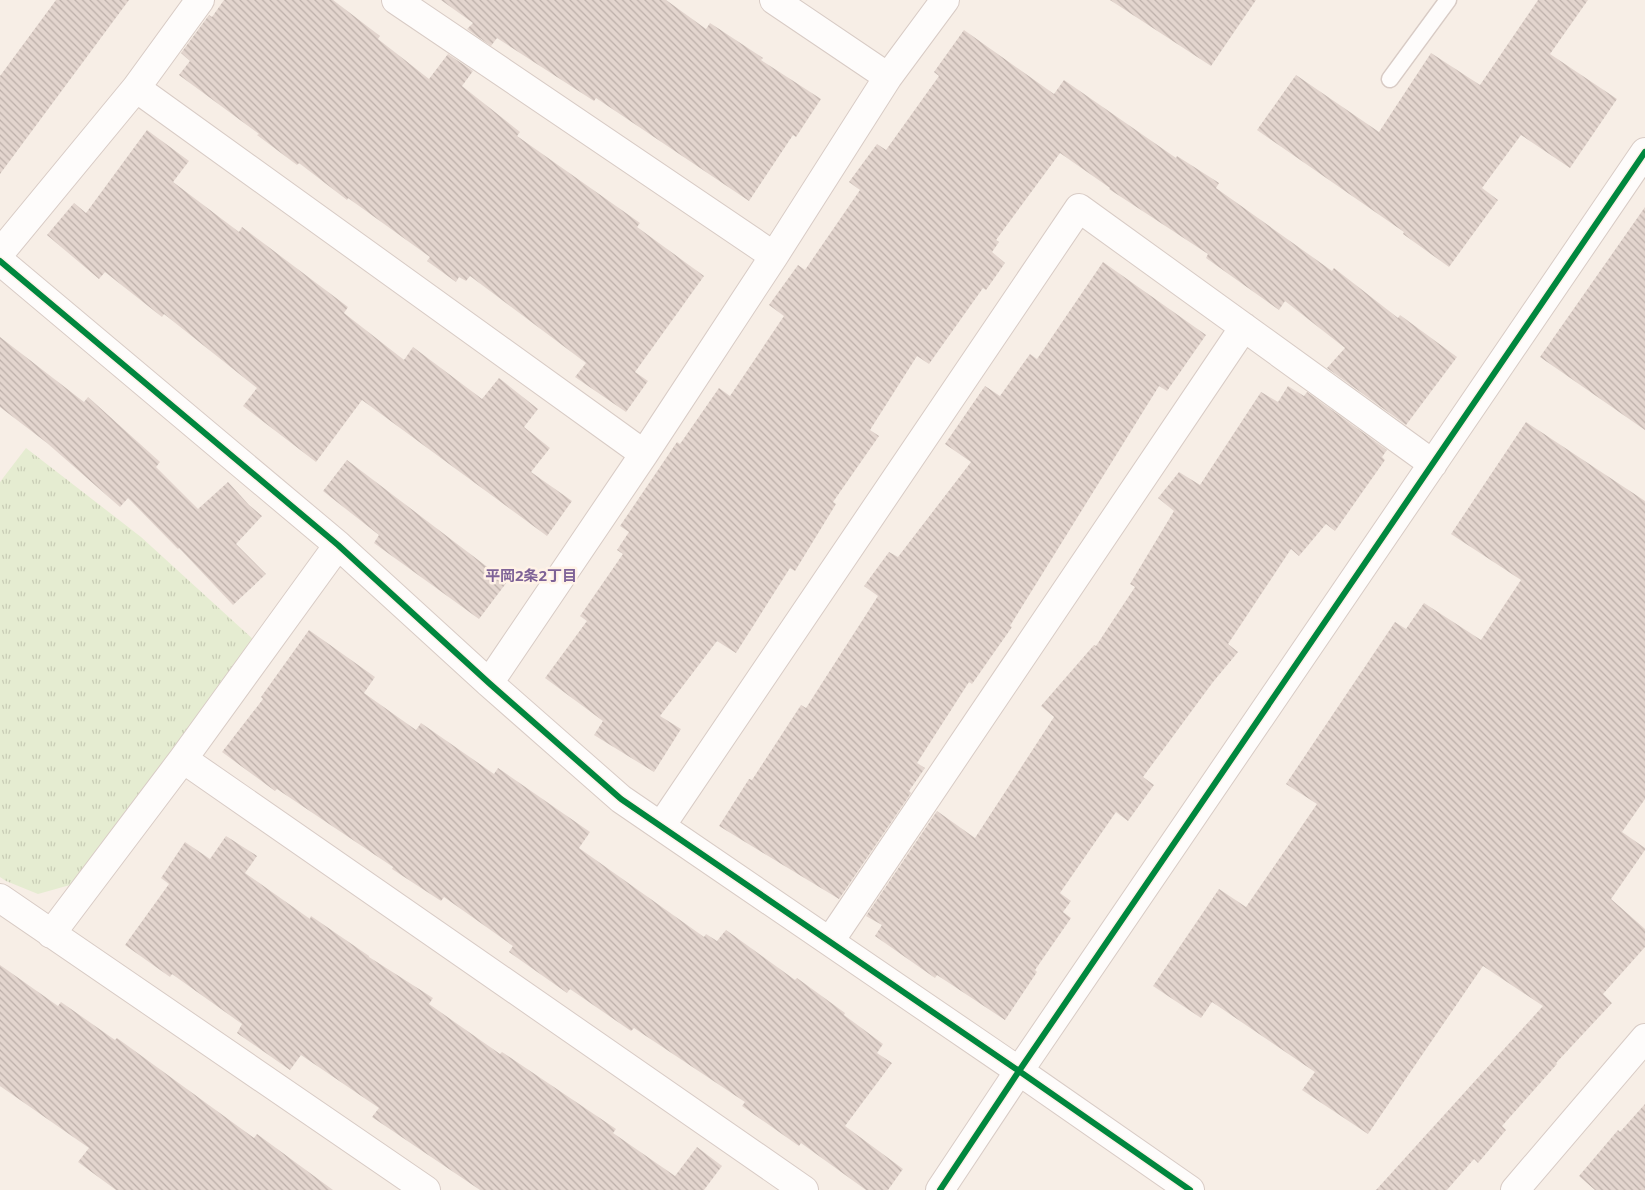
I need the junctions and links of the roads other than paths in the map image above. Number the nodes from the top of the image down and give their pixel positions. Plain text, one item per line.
1 (200, 0) edge
2 (774, 0) edge
3 (945, 0) edge
4 (1448, 0) edge
5 (405, 3) edge
6 (888, 77) junction
7 (1390, 79) dead end
8 (136, 88) junction
9 (1645, 152) edge
10 (0, 253) edge
11 (774, 256) junction
12 (0, 262) edge
13 (1244, 327) junction
14 (644, 454) junction
15 (1433, 464) junction
16 (338, 545) junction
17 (489, 684) junction
18 (182, 759) junction
19 (661, 826) junction
20 (0, 898) edge
21 (51, 934) junction
22 (830, 941) junction
23 (1645, 1038) edge
24 (1019, 1071) junction
25 (426, 1190) edge
26 (804, 1190) edge
27 (940, 1190) edge
28 (1190, 1190) edge
29 (1515, 1190) edge

1 - 8 street
2 - 6 street
3 - 6 street
4 - 7 lane
5 - 11 street
6 - 11 street
8 - 10 street
8 - 14 street
9 - 15 street
11 - 14 street
12 - 16 street
13 - 15 street
13 - 19 street
13 - 22 street
14 - 17 street
15 - 24 street
16 - 17 street
16 - 18 street
17 - 19 street
18 - 21 street
18 - 26 street
19 - 22 street
20 - 21 street
21 - 25 street
22 - 24 street
23 - 29 street
24 - 27 street
24 - 28 street

